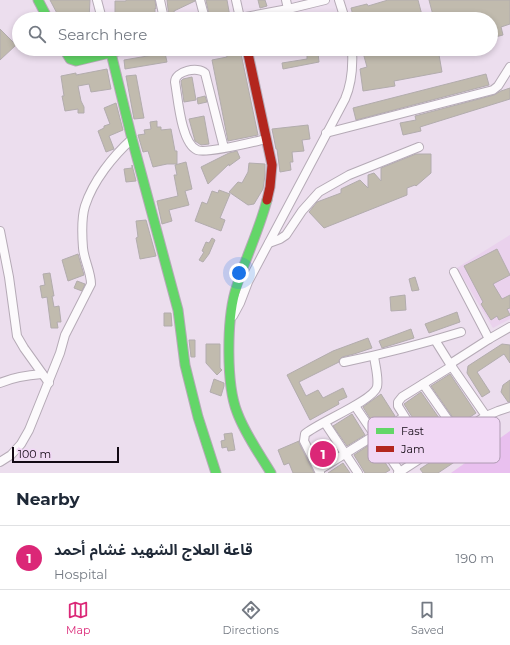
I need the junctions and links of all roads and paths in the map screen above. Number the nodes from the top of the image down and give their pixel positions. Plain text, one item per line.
1 (38, 0) edge
2 (97, 0) edge
3 (160, 0) edge
4 (200, 0) edge
5 (236, 0) edge
6 (286, 0) edge
7 (324, 0) edge
8 (339, 0) edge
9 (288, 9) junction
10 (44, 12) edge
11 (100, 12) edge
12 (163, 12) edge
13 (203, 12) edge
14 (238, 12) edge
15 (273, 12) edge
16 (343, 12) edge
17 (68, 56) edge
18 (94, 56) edge
19 (112, 56) edge
20 (248, 56) edge
21 (352, 56) edge
22 (510, 67) edge
23 (326, 132) junction
24 (132, 139) junction
25 (266, 139) junction
26 (418, 147) dead end
27 (224, 148) junction
28 (0, 231) edge
29 (269, 243) junction
30 (454, 272) dead end
31 (231, 320) junction
32 (510, 327) edge
33 (461, 332) dead end
34 (489, 339) junction
35 (434, 340) junction
36 (374, 356) junction
37 (344, 362) dead end
38 (451, 365) junction
39 (42, 374) junction
40 (0, 383) edge
41 (49, 383) junction
42 (423, 384) junction
43 (355, 406) junction
44 (510, 407) edge
45 (486, 416) joint
46 (404, 417) edge
47 (446, 417) edge
48 (325, 423) junction
49 (368, 426) edge
50 (368, 439) edge
51 (346, 454) junction
52 (0, 462) edge
53 (393, 463) edge
54 (414, 463) edge
55 (320, 472) edge
56 (399, 472) edge
57 (214, 473) edge
58 (271, 473) edge
59 (358, 473) edge

1 - 10 street
2 - 11 street
3 - 12 street
4 - 13 street
5 - 14 street
6 - 9 street
7 - 9 street
8 - 16 street
9 - 15 street
17 - 18 street
19 - 24 street
20 - 25 street
21 - 23 street
22 - 23 street
23 - 29 street
24 - 41 street
24 - 57 street
25 - 27 street
25 - 31 street
26 - 29 street
27 - 27 street
28 - 39 street
29 - 31 street
30 - 34 street
31 - 58 street
32 - 34 street
33 - 35 street
34 - 38 street
35 - 36 street
35 - 38 street
36 - 37 street
36 - 43 street
38 - 42 street
38 - 45 street
39 - 40 street
39 - 41 street
41 - 52 street
42 - 46 street
42 - 47 street
43 - 48 street
43 - 49 street
44 - 45 street
48 - 51 street
48 - 55 street
50 - 51 street
51 - 55 street
51 - 59 street
53 - 56 street
54 - 56 street

